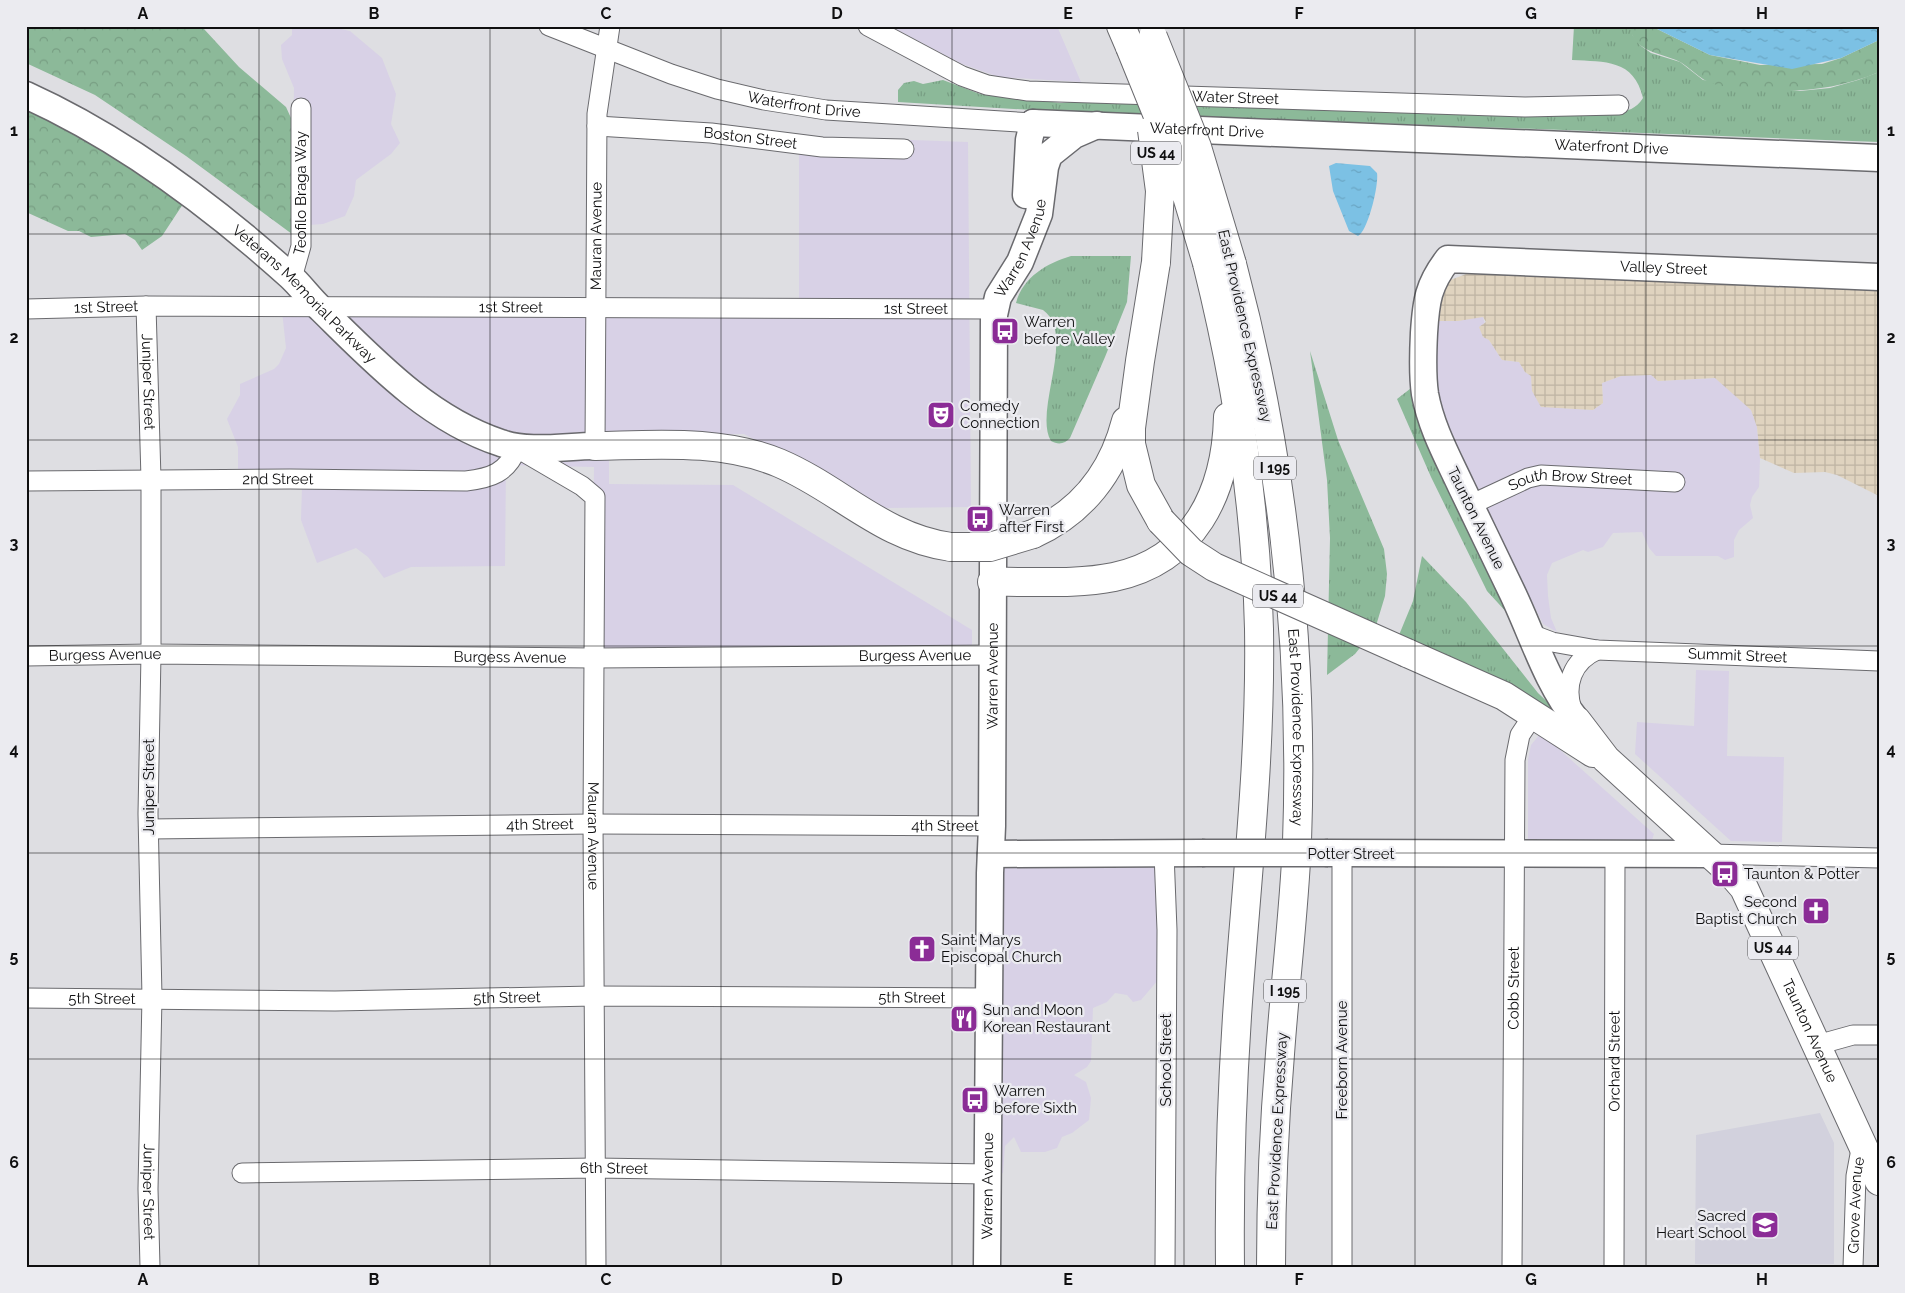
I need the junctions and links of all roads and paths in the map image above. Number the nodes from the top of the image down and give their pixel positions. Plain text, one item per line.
1 (549, 26) edge
2 (610, 26) edge
3 (868, 26) edge
4 (1148, 26) edge
5 (1125, 37) edge
6 (607, 49) junction
7 (26, 95) edge
8 (1619, 105) dead end
9 (301, 108) dead end
10 (1034, 123) junction
11 (597, 126) junction
12 (1097, 126) junction
13 (904, 149) dead end
14 (1879, 158) edge
15 (1045, 167) junction
16 (1027, 241) junction
17 (1448, 259) joint
18 (1219, 264) junction
19 (1879, 277) edge
20 (292, 278) junction
21 (146, 306) junction
22 (596, 307) junction
23 (320, 308) junction
24 (995, 308) junction
25 (26, 309) edge
26 (1222, 329) junction
27 (1140, 361) junction
28 (594, 446) junction
29 (517, 448) junction
30 (151, 479) junction
31 (26, 481) edge
32 (1675, 482) dead end
33 (1470, 505) junction
34 (992, 582) junction
35 (1528, 633) junction
36 (1597, 650) junction
37 (151, 654) junction
38 (992, 655) junction
39 (26, 656) edge
40 (594, 658) junction
41 (1879, 661) edge
42 (1534, 714) junction
43 (1577, 720) junction
44 (1606, 759) junction
45 (593, 824) junction
46 (992, 826) junction
47 (149, 829) junction
48 (1164, 853) junction
49 (991, 854) junction
50 (1335, 854) junction
51 (1514, 854) junction
52 (1615, 854) junction
53 (1710, 854) junction
54 (1879, 858) edge
55 (594, 996) junction
56 (152, 997) junction
57 (26, 998) edge
58 (989, 998) junction
59 (1879, 1035) edge
60 (1817, 1045) junction
61 (1862, 1144) junction
62 (595, 1168) junction
63 (242, 1173) dead end
64 (988, 1174) junction
65 (1879, 1181) edge
66 (150, 1267) edge
67 (596, 1267) edge
68 (987, 1267) edge
69 (1165, 1267) edge
70 (1230, 1267) edge
71 (1271, 1267) edge
72 (1342, 1267) edge
73 (1512, 1267) edge
74 (1614, 1267) edge
75 (1853, 1267) edge

1 - 6 street, Waterfront Drive
2 - 6 street, Mauran Avenue
3 - 8 street, Water Street
4 - 18 highway, East Providence Expressway / I 195, bridge
5 - 18 highway, East Providence Expressway / I 195, bridge
5 - 27 highway, US 44, bridge
6 - 10 street, Waterfront Drive
6 - 11 street, Mauran Avenue
7 - 20 main road, Veterans Memorial Parkway
9 - 20 street, Teofilo Braga Way
10 - 12 main road, Waterfront Drive
10 - 15 main road
10 - 16 main road
11 - 13 street, Boston Street
11 - 22 street, Mauran Avenue
12 - 14 main road, Waterfront Drive
12 - 15 main road, Warren Avenue
15 - 16 main road, Warren Avenue
16 - 24 main road, Warren Avenue
17 - 19 main road, Valley Street
17 - 33 main road, Taunton Avenue
18 - 26 highway, East Providence Expressway / I 195
18 - 71 highway, East Providence Expressway / I 195
20 - 23 main road, Veterans Memorial Parkway
21 - 23 street, 1st Street
21 - 25 street, 1st Street
21 - 30 street, Juniper Street
22 - 23 street, 1st Street
22 - 24 street, 1st Street
22 - 28 street, Mauran Avenue
23 - 29 main road, Veterans Memorial Parkway
24 - 34 main road, Warren Avenue
26 - 34 highway
26 - 70 highway, East Providence Expressway / I 195
27 - 28 highway, bridge
27 - 42 highway, US 44, bridge
28 - 29 main road, Veterans Memorial Parkway
29 - 30 street, 2nd Street
29 - 40 street, Mauran Avenue
30 - 31 street, 2nd Street
30 - 37 street, Juniper Street
32 - 33 street, South Brow Street
33 - 35 main road, Taunton Avenue
34 - 38 main road, Warren Avenue
35 - 36 street, Summit Street
35 - 43 main road, Taunton Avenue
36 - 41 street, Summit Street
36 - 43 street
37 - 39 street, Burgess Avenue
37 - 40 street, Burgess Avenue
37 - 47 street, Juniper Street
38 - 40 street, Burgess Avenue
38 - 46 main road, Warren Avenue
40 - 45 street, Mauran Avenue
42 - 44 highway, Taunton Avenue / US 44
42 - 51 street, Cobb Street
43 - 44 highway, Taunton Avenue / US 44
44 - 53 highway, Taunton Avenue / US 44
45 - 46 street, 4th Street
45 - 47 street, 4th Street
45 - 55 street, Mauran Avenue
46 - 49 main road, Warren Avenue
47 - 56 street, Juniper Street
48 - 49 main road, Potter Street
48 - 50 main road, Potter Street, bridge
48 - 69 street, School Street
49 - 58 main road, Warren Avenue
50 - 51 main road, Potter Street
50 - 72 street, Freeborn Avenue
51 - 52 main road, Potter Street
51 - 73 street, Cobb Street
52 - 53 main road, Potter Street
52 - 74 street, Orchard Street
53 - 54 street
53 - 60 highway, Taunton Avenue / US 44
55 - 56 street, 5th Street
55 - 58 street, 5th Street
55 - 62 street, Mauran Avenue
56 - 57 street, 5th Street
56 - 66 street, Juniper Street
58 - 64 main road, Warren Avenue
59 - 60 street
60 - 61 highway, Taunton Avenue / US 44
61 - 65 highway, Taunton Avenue / US 44
61 - 75 street, Grove Avenue
62 - 63 street, 6th Street
62 - 64 street, 6th Street
62 - 67 street, Mauran Avenue
64 - 68 main road, Warren Avenue

